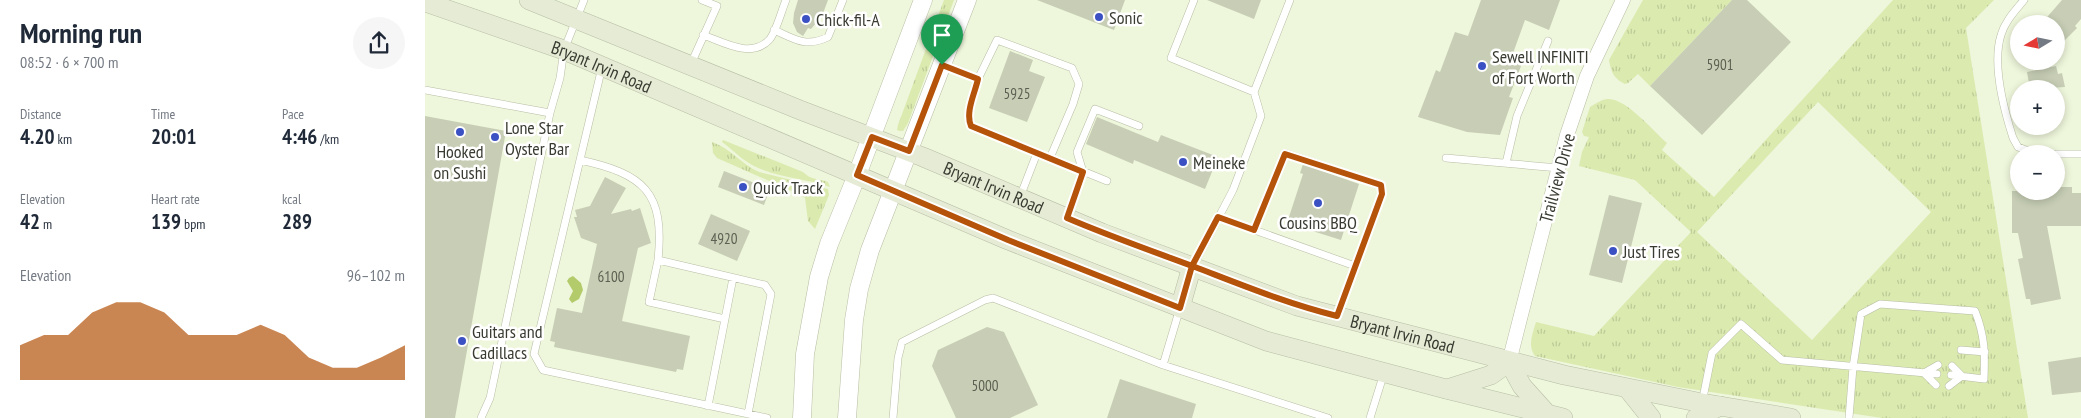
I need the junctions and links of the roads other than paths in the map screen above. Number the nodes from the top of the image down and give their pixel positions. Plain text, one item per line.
1 (529, 0) edge
2 (584, 0) edge
3 (702, 0) edge
4 (786, 0) edge
5 (843, 0) edge
6 (923, 0) edge
7 (967, 0) edge
8 (1194, 0) edge
9 (1290, 0) edge
10 (1623, 0) edge
11 (2024, 0) edge
12 (425, 2) edge
13 (719, 3) edge
14 (576, 19) junction
15 (774, 30) junction
16 (703, 35) junction
17 (1548, 41) dead end
18 (564, 50) junction
19 (942, 65) junction
20 (602, 66) junction
21 (691, 66) junction
22 (978, 79) junction
23 (425, 90) edge
24 (1254, 92) junction
25 (550, 113) junction
26 (1139, 126) dead end
27 (872, 137) junction
28 (2017, 145) edge
29 (909, 151) junction
30 (1037, 153) junction
31 (2065, 154) edge
32 (2081, 154) edge
33 (1050, 158) junction
34 (1446, 158) dead end
35 (580, 160) junction
36 (1506, 163) junction
37 (1559, 168) junction
38 (1083, 172) junction
39 (857, 175) junction
40 (1107, 181) dead end
41 (893, 190) junction
42 (1020, 198) junction
43 (1218, 217) junction
44 (1067, 218) junction
45 (1254, 230) junction
46 (657, 260) junction
47 (1192, 266) junction
48 (1355, 266) junction
49 (733, 278) junction
50 (1180, 308) junction
51 (1337, 316) junction
52 (725, 319) junction
53 (1857, 340) junction
54 (1867, 342) dead end
55 (1961, 350) dead end
56 (1985, 352) junction
57 (1509, 362) junction
58 (1163, 365) junction
59 (1938, 365) dead end
60 (1952, 366) dead end
61 (1853, 367) junction
62 (1384, 373) junction
63 (1924, 373) junction
64 (1937, 374) dead end
65 (1951, 375) dead end
66 (1963, 376) junction
67 (1936, 385) dead end
68 (1949, 386) dead end
69 (1446, 389) junction
70 (1627, 389) junction
71 (708, 406) junction
72 (1706, 409) edge
73 (748, 414) junction
74 (1556, 416) edge
75 (481, 418) edge
76 (767, 418) edge
77 (802, 418) edge
78 (847, 418) edge
79 (893, 418) edge
80 (1328, 418) edge
81 (1371, 418) edge
82 (1651, 418) edge
83 (1791, 418) edge
84 (1849, 418) edge

1 - 14 main road, Bryant Irvin Road
2 - 14 lane
3 - 13 lane
4 - 15 lane
5 - 15 lane
6 - 27 street
7 - 19 street
8 - 24 lane
9 - 24 lane
10 - 37 street, Trailview Drive
11 - 28 lane
12 - 18 main road, Bryant Irvin Road
13 - 16 lane
14 - 18 lane
14 - 21 main road, Bryant Irvin Road
15 - 16 lane
16 - 21 lane
17 - 36 lane
18 - 20 main road, Bryant Irvin Road
18 - 25 lane
19 - 22 lane
19 - 29 street
20 - 35 lane
20 - 39 main road, Bryant Irvin Road
21 - 27 main road, Bryant Irvin Road
22 - 30 lane
22 - 33 lane
23 - 25 lane
24 - 43 lane
25 - 75 lane
26 - 38 lane
27 - 29 main road, Bryant Irvin Road
27 - 39 street
29 - 41 street
29 - 42 main road, Bryant Irvin Road
30 - 33 lane
30 - 42 lane
31 - 32 lane
33 - 38 lane
34 - 36 lane
35 - 46 lane
35 - 71 lane
36 - 37 lane
37 - 57 street, Trailview Drive
38 - 40 lane
38 - 44 lane
39 - 41 main road, Bryant Irvin Road
39 - 77 street
41 - 50 main road, Bryant Irvin Road
41 - 78 street
42 - 44 main road, Bryant Irvin Road
43 - 45 lane
43 - 47 lane
44 - 47 main road, Bryant Irvin Road
45 - 48 lane
45 - 48 lane
46 - 49 lane
46 - 52 lane
47 - 50 main road
47 - 51 main road, Bryant Irvin Road
48 - 51 lane
49 - 52 lane
49 - 73 lane
50 - 58 lane
50 - 62 main road, Bryant Irvin Road
51 - 57 main road, Bryant Irvin Road
52 - 71 lane
53 - 54 lane
53 - 56 lane
53 - 61 lane
55 - 56 lane
56 - 66 lane
57 - 69 main road
57 - 70 main road, Bryant Irvin Road
57 - 74 main road
58 - 79 lane
58 - 80 lane
59 - 63 lane
60 - 66 lane
61 - 63 lane
61 - 72 lane
61 - 84 lane
62 - 69 main road, Bryant Irvin Road
62 - 81 lane
63 - 64 lane
63 - 67 lane
65 - 66 lane
66 - 68 lane
69 - 74 main road, Bryant Irvin Road
70 - 72 main road, Bryant Irvin Road
70 - 82 main road
71 - 73 lane
72 - 83 main road, Bryant Irvin Road
73 - 76 lane

